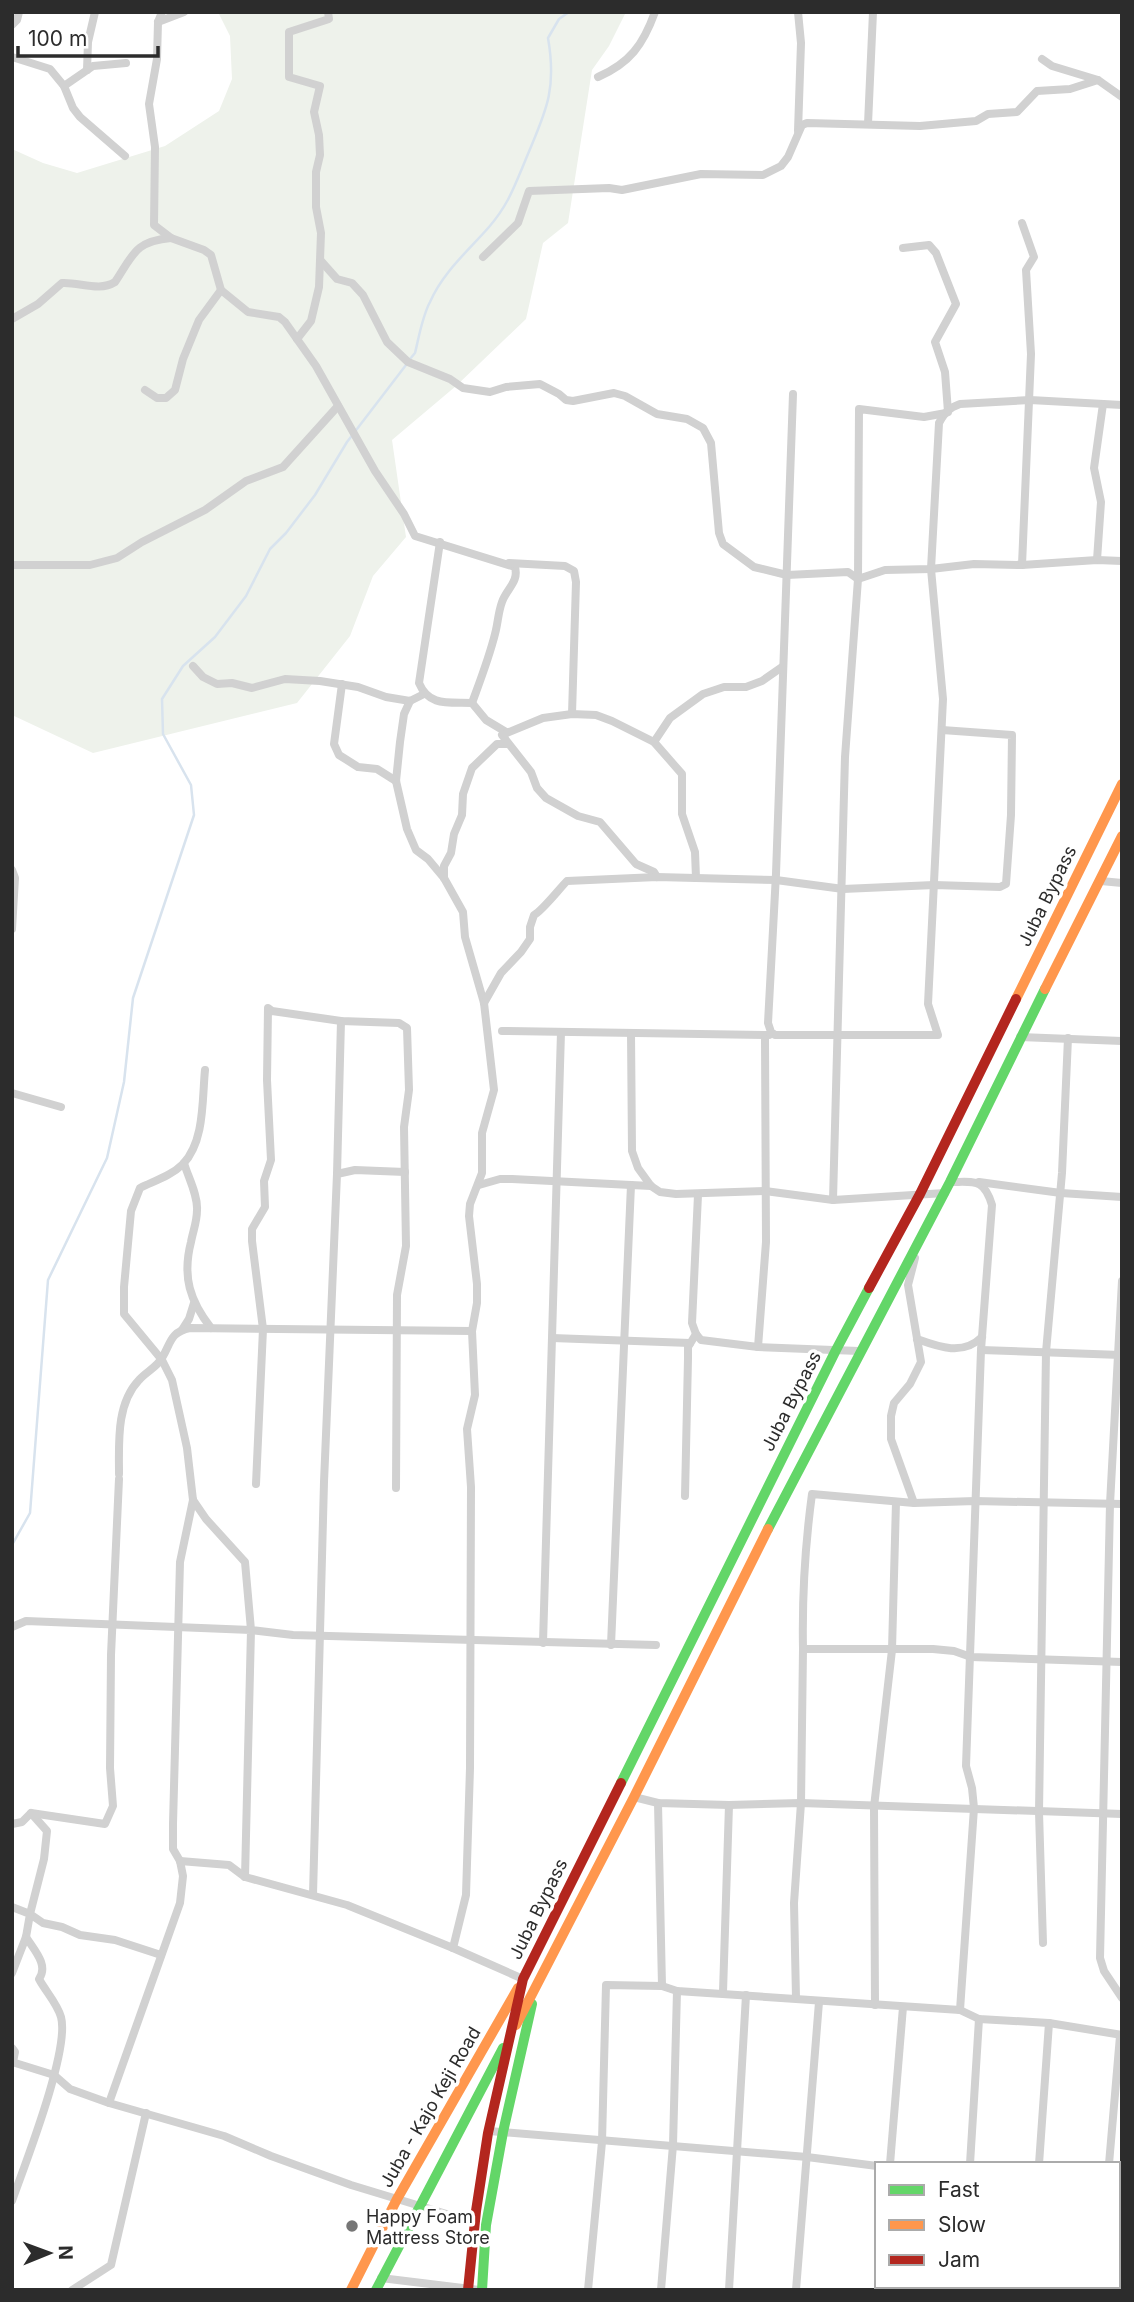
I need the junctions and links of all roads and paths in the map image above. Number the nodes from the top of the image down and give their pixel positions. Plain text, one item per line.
1 (19, 12) edge
2 (95, 12) edge
3 (162, 12) edge
4 (184, 12) edge
5 (328, 12) edge
6 (655, 12) edge
7 (798, 12) edge
8 (873, 12) edge
9 (158, 22) junction
10 (12, 25) edge
11 (12, 57) edge
12 (1042, 59) dead end
13 (126, 63) dead end
14 (87, 70) junction
15 (598, 77) dead end
16 (1098, 80) junction
17 (64, 86) junction
18 (1122, 97) edge
19 (868, 124) junction
20 (798, 131) junction
21 (125, 156) dead end
22 (1023, 223) dead end
23 (171, 238) junction
24 (903, 248) dead end
25 (483, 257) dead end
26 (321, 261) junction
27 (221, 290) junction
28 (12, 318) edge
29 (297, 339) junction
30 (145, 390) dead end
31 (793, 394) dead end
32 (1030, 400) junction
33 (960, 404) junction
34 (1103, 404) junction
35 (1122, 405) edge
36 (338, 406) junction
37 (948, 412) junction
38 (440, 542) junction
39 (1097, 559) junction
40 (1122, 561) edge
41 (506, 562) junction
42 (12, 565) edge
43 (1022, 565) junction
44 (931, 569) junction
45 (787, 575) junction
46 (858, 579) junction
47 (193, 666) dead end
48 (782, 667) junction
49 (341, 684) junction
50 (424, 694) junction
51 (410, 701) junction
52 (472, 703) junction
53 (572, 714) junction
54 (942, 730) junction
55 (506, 732) junction
56 (654, 742) junction
57 (508, 744) junction
58 (396, 781) junction
59 (1122, 784) edge
60 (1122, 836) edge
61 (12, 870) edge
62 (657, 877) junction
63 (444, 878) junction
64 (696, 878) junction
65 (776, 880) junction
66 (1101, 880) junction
67 (1122, 883) edge
68 (934, 885) junction
69 (843, 890) junction
70 (12, 929) edge
71 (484, 1003) junction
72 (341, 1021) junction
73 (502, 1031) dead end
74 (562, 1032) junction
75 (631, 1033) junction
76 (775, 1035) junction
77 (1020, 1037) junction
78 (1068, 1038) junction
79 (765, 1039) dead end
80 (1122, 1041) edge
81 (205, 1070) dead end
82 (12, 1093) edge
83 (61, 1107) dead end
84 (184, 1163) junction
85 (405, 1172) junction
86 (337, 1174) junction
87 (558, 1182) junction
88 (950, 1182) junction
89 (979, 1182) junction
90 (479, 1185) junction
91 (631, 1185) junction
92 (651, 1186) junction
93 (765, 1191) junction
94 (945, 1193) junction
95 (1061, 1193) junction
96 (920, 1194) junction
97 (698, 1195) junction
98 (1122, 1197) edge
99 (833, 1200) junction
100 (918, 1245) junction
101 (1122, 1281) edge
102 (194, 1303) junction
103 (211, 1328) junction
104 (262, 1329) junction
105 (182, 1330) junction
106 (331, 1330) junction
107 (398, 1331) junction
108 (472, 1332) junction
109 (696, 1334) junction
110 (982, 1336) junction
111 (552, 1338) junction
112 (917, 1339) junction
113 (624, 1340) junction
114 (690, 1343) junction
115 (758, 1347) junction
116 (836, 1350) junction
117 (981, 1350) junction
118 (859, 1351) junction
119 (1046, 1352) junction
120 (1119, 1355) edge
121 (162, 1360) junction
122 (256, 1484) dead end
123 (397, 1488) dead end
124 (685, 1496) dead end
125 (193, 1500) junction
126 (975, 1501) junction
127 (896, 1502) junction
128 (1045, 1502) junction
129 (914, 1503) junction
130 (1110, 1504) junction
131 (1122, 1504) edge
132 (112, 1625) junction
133 (12, 1627) edge
134 (179, 1628) junction
135 (251, 1630) junction
136 (320, 1636) junction
137 (470, 1641) junction
138 (543, 1643) junction
139 (611, 1645) junction
140 (656, 1645) dead end
141 (803, 1649) junction
142 (892, 1650) junction
143 (971, 1657) junction
144 (1042, 1659) junction
145 (1107, 1661) junction
146 (1122, 1662) edge
147 (634, 1797) junction
148 (658, 1803) junction
149 (801, 1803) junction
150 (729, 1805) junction
151 (874, 1807) junction
152 (974, 1808) junction
153 (31, 1812) junction
154 (1039, 1812) junction
155 (1103, 1812) junction
156 (1122, 1814) edge
157 (12, 1824) edge
158 (180, 1861) junction
159 (245, 1877) junction
160 (313, 1895) junction
161 (12, 1907) edge
162 (30, 1914) junction
163 (26, 1937) junction
164 (1043, 1943) dead end
165 (453, 1948) junction
166 (161, 1955) junction
167 (12, 1973) edge
168 (523, 1979) junction
169 (662, 1986) junction
170 (535, 1991) junction
171 (677, 1991) junction
172 (723, 1992) junction
173 (746, 1995) junction
174 (796, 1998) junction
175 (1122, 1998) edge
176 (819, 2002) junction
177 (875, 2005) junction
178 (903, 2007) junction
179 (960, 2010) junction
180 (979, 2019) junction
181 (1049, 2023) junction
182 (1121, 2035) edge
183 (507, 2041) junction
184 (12, 2048) edge
185 (12, 2062) edge
186 (54, 2075) junction
187 (109, 2103) junction
188 (146, 2113) junction
189 (489, 2131) junction
190 (503, 2132) junction
191 (602, 2141) junction
192 (673, 2145) junction
193 (737, 2151) junction
194 (807, 2157) junction
195 (890, 2162) edge
196 (970, 2162) edge
197 (1039, 2162) edge
198 (1109, 2162) edge
199 (875, 2166) edge
200 (397, 2199) junction
201 (12, 2201) edge
202 (418, 2206) junction
203 (473, 2222) junction
204 (381, 2278) junction
205 (468, 2289) edge
206 (72, 2290) edge
207 (351, 2290) edge
208 (376, 2290) edge
209 (481, 2290) edge
210 (588, 2290) edge
211 (661, 2290) edge
212 (729, 2290) edge
213 (796, 2290) edge

1 - 10 street
2 - 14 street
3 - 9 street
4 - 9 street
5 - 26 street
6 - 15 street
7 - 20 street
8 - 19 street
9 - 23 street
11 - 17 street
12 - 16 street
13 - 14 street
14 - 17 street
16 - 18 street
16 - 19 street
17 - 21 street
19 - 20 street
20 - 25 street
22 - 32 street
23 - 27 street
23 - 28 street
24 - 37 street
26 - 29 street
26 - 45 street
27 - 29 street
27 - 30 street
29 - 36 street
31 - 45 street
32 - 33 street
32 - 34 street
32 - 43 street
33 - 37 street
33 - 44 street
34 - 35 street
34 - 39 street
36 - 38 street
36 - 42 street
37 - 46 street
38 - 41 street
38 - 50 street
39 - 40 street
39 - 43 street
41 - 52 street
41 - 53 street
43 - 44 street
44 - 46 street
44 - 54 street
45 - 46 street
45 - 48 street
46 - 69 street
47 - 49 street
48 - 56 street
48 - 65 street
49 - 51 street
49 - 58 street
50 - 51 street
50 - 52 street
51 - 58 street
52 - 55 street
53 - 55 street
53 - 56 street
54 - 68 street
54 - 68 street
55 - 57 street
56 - 64 street
57 - 62 street
57 - 63 street
58 - 63 street
59 - 96 main road, Juba Bypass
60 - 66 main road, Juba Bypass
61 - 70 street
62 - 64 street
62 - 71 street
63 - 71 street
64 - 65 street
65 - 69 street
65 - 76 street
66 - 67 street
66 - 77 main road, Juba Bypass
68 - 69 street
68 - 76 street
69 - 99 street
71 - 90 street
72 - 85 street
72 - 86 street
72 - 104 street
73 - 74 street
74 - 75 street
74 - 87 street
75 - 76 street
75 - 92 street
77 - 78 street
77 - 88 main road, Juba Bypass
78 - 80 street
78 - 95 street
79 - 93 street
81 - 84 street
82 - 83 street
84 - 102 street
84 - 121 street
85 - 86 street
85 - 107 street
86 - 106 street
87 - 90 street
87 - 91 street
87 - 111 street
88 - 89 street
88 - 94 main road, Juba Bypass
89 - 95 street
89 - 110 street
90 - 108 street
91 - 92 street
91 - 113 street
92 - 97 street
93 - 97 street
93 - 99 street
93 - 115 street
94 - 96 street
94 - 100 main road, Juba Bypass
95 - 98 street
95 - 119 street
96 - 99 street
96 - 116 main road, Juba Bypass
97 - 109 street
100 - 112 street
100 - 118 main road, Juba Bypass
101 - 120 street
102 - 103 street
102 - 105 street
103 - 104 street
103 - 105 street
104 - 106 street
104 - 122 street
105 - 121 street
106 - 107 street
106 - 136 street
107 - 108 street
107 - 123 street
108 - 137 street
109 - 114 street
109 - 115 street
110 - 112 street
110 - 117 street
111 - 113 street
111 - 138 street
112 - 129 street
113 - 114 street
113 - 139 street
114 - 124 street
115 - 116 street
116 - 118 street
116 - 168 main road, Juba Bypass
117 - 119 street
117 - 126 street
118 - 147 main road, Juba Bypass
119 - 120 street
119 - 128 street
120 - 130 street
121 - 125 street
121 - 132 street
125 - 134 street
125 - 135 street
126 - 128 street
126 - 129 street
126 - 143 street
127 - 129 street
127 - 141 street
127 - 142 street
128 - 130 street
128 - 144 street
130 - 131 street
130 - 145 street
132 - 133 street
132 - 134 street
132 - 153 street
134 - 135 street
134 - 158 street
135 - 136 street
135 - 159 street
136 - 137 street
136 - 160 street
137 - 138 street
137 - 165 street
138 - 139 street
139 - 140 street
141 - 142 street
141 - 149 street
142 - 143 street
142 - 151 street
143 - 144 street
143 - 152 street
144 - 145 street
144 - 154 street
145 - 146 street
145 - 155 street
147 - 148 street
147 - 170 main road, Juba Bypass
148 - 150 street
148 - 169 street
149 - 150 street
149 - 151 street
149 - 174 street
150 - 172 street
151 - 152 street
151 - 177 street
152 - 154 street
152 - 179 street
153 - 157 street
153 - 162 street
154 - 155 street
154 - 164 street
155 - 156 street
155 - 175 street
158 - 159 street
158 - 166 street
159 - 160 street
160 - 165 street
161 - 162 street
162 - 163 street
162 - 166 street
163 - 167 street
163 - 186 street
165 - 168 street
166 - 187 street
168 - 183 main road, Juba Bypass
168 - 200 main road, Juba - Kajo Keji Road
169 - 171 street
169 - 191 street
170 - 183 main road, Juba Bypass
170 - 190 main road, Juba Bypass
171 - 172 street
171 - 192 street
172 - 173 street
173 - 174 street
173 - 193 street
174 - 176 street
176 - 177 street
176 - 194 street
177 - 178 street
178 - 179 street
178 - 195 street
179 - 180 street
180 - 181 street
180 - 196 street
181 - 182 street
181 - 197 street
182 - 198 street
183 - 189 main road, Juba Bypass
183 - 202 main road, Juba - Kajo Keji Road
184 - 185 street
185 - 186 street
186 - 187 street
186 - 201 street
187 - 188 street
188 - 200 street
188 - 206 street
189 - 190 street
189 - 203 main road, Juba Bypass
190 - 191 street
190 - 209 main road, Juba Bypass
191 - 192 street
191 - 210 street
192 - 193 street
192 - 211 street
193 - 194 street
193 - 212 street
194 - 199 street
194 - 213 street
200 - 202 street
200 - 207 main road, Juba - Kajo Keji Road
202 - 203 street
202 - 204 main road, Juba - Kajo Keji Road
203 - 205 main road, Juba Bypass
204 - 205 street
204 - 208 main road, Juba - Kajo Keji Road
205 - 209 street

